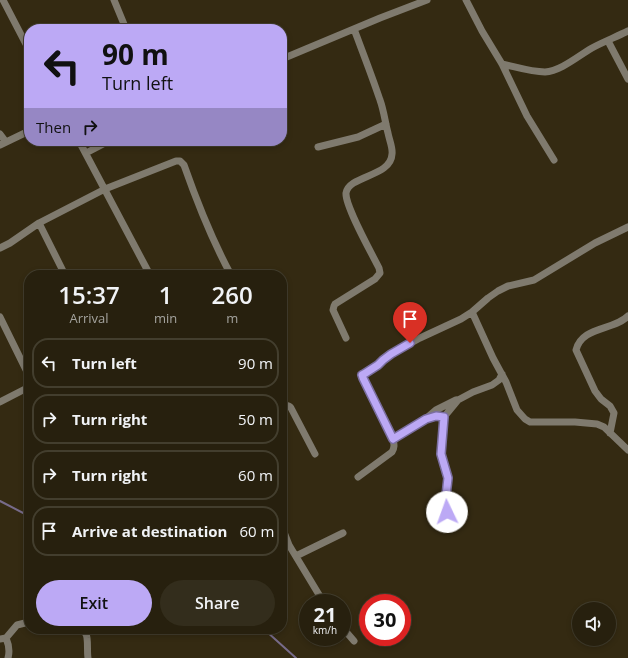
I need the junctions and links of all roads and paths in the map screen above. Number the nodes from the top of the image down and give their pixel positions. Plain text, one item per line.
1 (3, 0) edge
2 (114, 0) edge
3 (427, 0) edge
4 (466, 0) edge
5 (124, 24) edge
6 (354, 29) junction
7 (628, 31) edge
8 (24, 40) edge
9 (608, 40) junction
10 (287, 57) edge
11 (502, 64) junction
12 (628, 79) edge
13 (386, 124) junction
14 (0, 134) edge
15 (24, 134) edge
16 (3, 144) edge
17 (82, 146) edge
18 (99, 146) edge
19 (318, 147) dead end
20 (86, 153) junction
21 (554, 160) dead end
22 (105, 189) junction
23 (39, 223) junction
24 (628, 229) edge
25 (0, 248) edge
26 (62, 270) edge
27 (147, 270) edge
28 (227, 270) edge
29 (472, 312) junction
30 (628, 316) edge
31 (0, 317) edge
32 (346, 338) dead end
33 (24, 366) edge
34 (502, 374) junction
35 (24, 390) edge
36 (458, 400) junction
37 (0, 402) edge
38 (287, 405) edge
39 (444, 417) junction
40 (426, 419) junction
41 (610, 433) junction
42 (393, 439) junction
43 (628, 450) edge
44 (315, 454) dead end
45 (358, 477) dead end
46 (447, 512) dead end
47 (343, 533) dead end
48 (287, 540) edge
49 (296, 556) junction
50 (319, 594) edge
51 (24, 623) edge
52 (86, 634) edge
53 (3, 638) edge
54 (351, 638) edge
55 (354, 641) dead end
56 (8, 658) edge
57 (88, 658) edge

1 - 8 street
2 - 5 street
3 - 6 street
4 - 11 street
6 - 10 street
6 - 13 street
7 - 9 street
9 - 11 street
9 - 12 street
11 - 21 street
13 - 19 street
13 - 32 street
14 - 16 street
15 - 16 street
17 - 20 street
18 - 20 street
20 - 22 street
22 - 23 street
22 - 27 street
22 - 28 street
23 - 25 street
23 - 26 street
24 - 29 street
29 - 34 street
29 - 42 street
30 - 41 street
31 - 33 street
34 - 36 street
34 - 41 street
35 - 37 street
36 - 39 street
36 - 40 street
38 - 44 street
39 - 40 street
39 - 46 street
40 - 42 street
41 - 43 street
42 - 45 street
47 - 49 street
48 - 49 street
49 - 50 street
51 - 53 street
52 - 57 street
53 - 56 street
54 - 55 street

